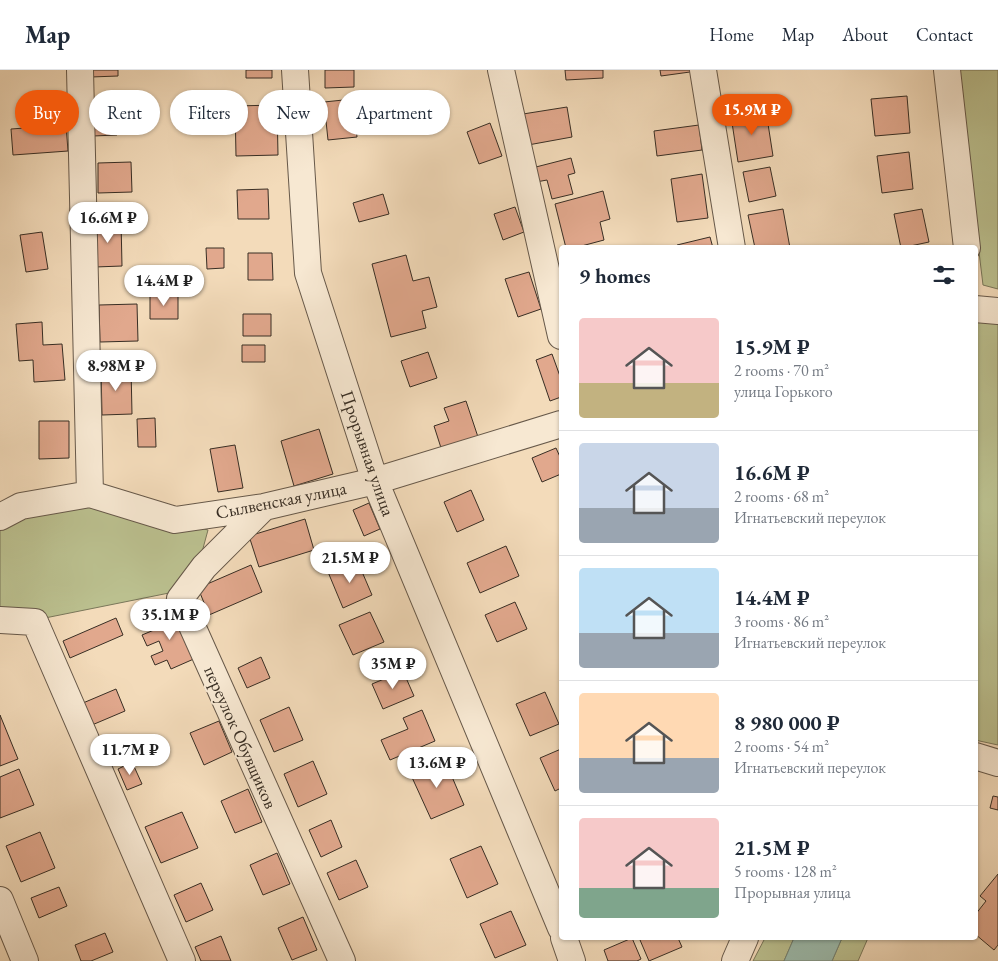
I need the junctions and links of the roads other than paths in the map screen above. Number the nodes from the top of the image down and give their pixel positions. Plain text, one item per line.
1 (80, 70) edge
2 (295, 70) edge
3 (501, 70) edge
4 (703, 70) edge
5 (947, 70) edge
6 (732, 245) edge
7 (967, 245) edge
8 (978, 310) edge
9 (998, 311) edge
10 (559, 327) edge
11 (559, 425) edge
12 (375, 481) junction
13 (90, 494) junction
14 (264, 507) junction
15 (0, 517) edge
16 (0, 620) edge
17 (978, 757) edge
18 (998, 763) edge
19 (0, 900) edge
20 (559, 923) edge
21 (565, 940) edge
22 (744, 940) edge
23 (25, 961) edge
24 (182, 961) edge
25 (342, 961) edge
26 (572, 961) edge
27 (735, 961) edge

1 - 13 street
2 - 12 street, Прорывная улица
3 - 10 street
4 - 6 street
5 - 7 street
8 - 9 street
11 - 12 street, Сылвенская улица
12 - 14 street, Сылвенская улица
12 - 20 street, Прорывная улица
13 - 14 street, Сылвенская улица
13 - 15 street, Сылвенская улица
14 - 25 street, переулок Обувщиков
16 - 24 street
17 - 18 street
19 - 23 street
21 - 26 street
22 - 27 street

